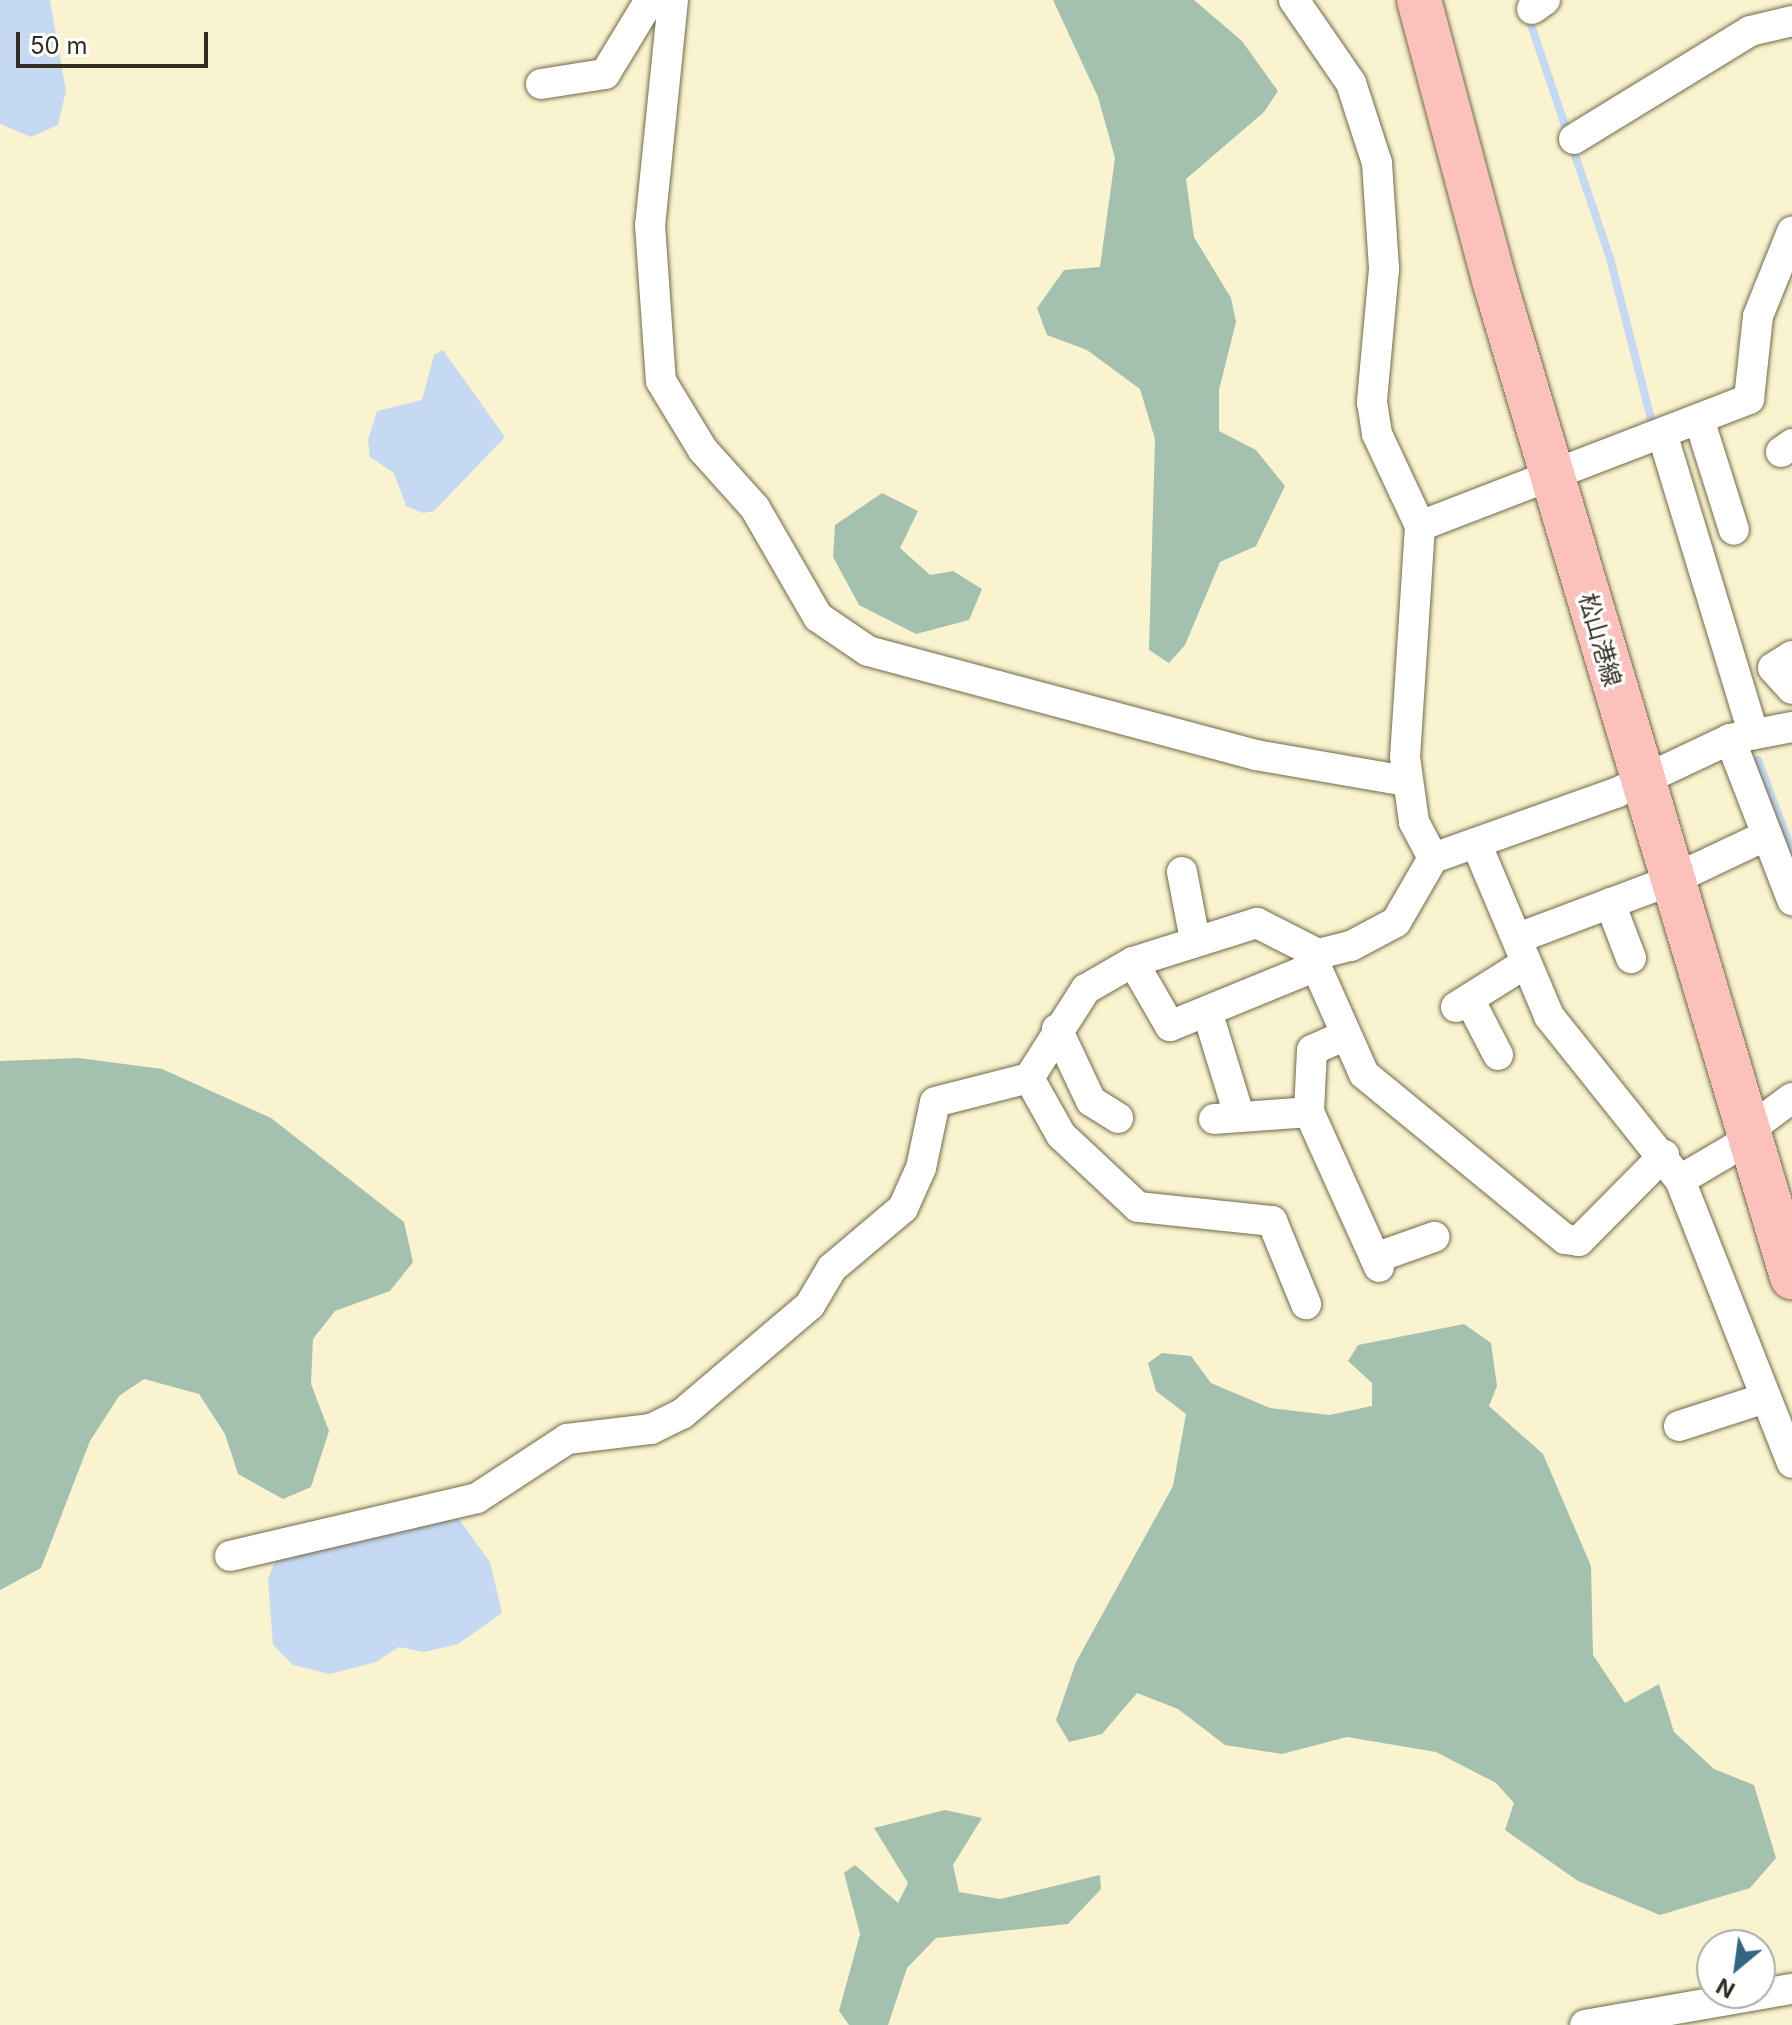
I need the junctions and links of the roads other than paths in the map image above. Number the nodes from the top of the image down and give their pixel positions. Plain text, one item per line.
1 (650, 0) edge
2 (673, 0) edge
3 (1294, 0) edge
4 (1419, 0) edge
5 (1792, 21) edge
6 (541, 84) dead end
7 (1574, 139) dead end
8 (1792, 232) edge
9 (1699, 419) junction
10 (1662, 433) junction
11 (1552, 476) junction
12 (1420, 526) junction
13 (1734, 530) dead end
14 (1792, 656) edge
15 (1792, 689) edge
16 (1792, 727) edge
17 (1741, 736) junction
18 (1406, 781) junction
19 (1641, 781) junction
20 (1765, 836) junction
21 (1476, 843) junction
22 (1433, 858) junction
23 (1182, 872) dead end
24 (1670, 881) junction
25 (1791, 897) edge
26 (1610, 903) junction
27 (1195, 940) junction
28 (1520, 951) junction
29 (1631, 958) dead end
30 (1317, 960) junction
31 (1133, 962) junction
32 (1207, 1011) junction
33 (1057, 1029) junction
34 (1346, 1035) junction
35 (1498, 1055) dead end
36 (1029, 1078) junction
37 (1788, 1108) edge
38 (1309, 1112) junction
39 (1118, 1118) dead end
40 (1747, 1136) junction
41 (1672, 1168) junction
42 (1434, 1237) dead end
43 (1790, 1264) edge
44 (1306, 1304) dead end
45 (1765, 1398) junction
46 (1679, 1426) dead end
47 (1792, 1463) edge
48 (230, 1556) dead end
49 (1792, 1989) edge
50 (1585, 2025) edge

1 - 6 street
2 - 18 street
3 - 12 street
4 - 11 main road, 松山港線
5 - 7 street
8 - 9 street
9 - 10 street
9 - 13 street
10 - 11 street
10 - 17 street
11 - 12 street
11 - 19 main road, 松山港線
12 - 18 street
14 - 15 street
16 - 17 street
17 - 19 street
17 - 20 street
18 - 22 street
19 - 21 street
19 - 24 main road, 松山港線
20 - 24 street
20 - 25 street
21 - 22 street
21 - 28 street
22 - 30 street
23 - 27 street
24 - 26 street
24 - 40 main road, 松山港線
26 - 28 street
26 - 29 street
27 - 30 street
27 - 31 street
28 - 35 street
28 - 41 street
30 - 32 street
30 - 34 street
31 - 32 street
31 - 33 street
32 - 38 street
33 - 36 street
33 - 39 street
34 - 38 street
34 - 41 street
36 - 44 street
36 - 48 street
37 - 40 street
38 - 42 street
40 - 41 street
40 - 43 main road, 松山港線
41 - 45 street
45 - 46 street
45 - 47 street
49 - 50 street

